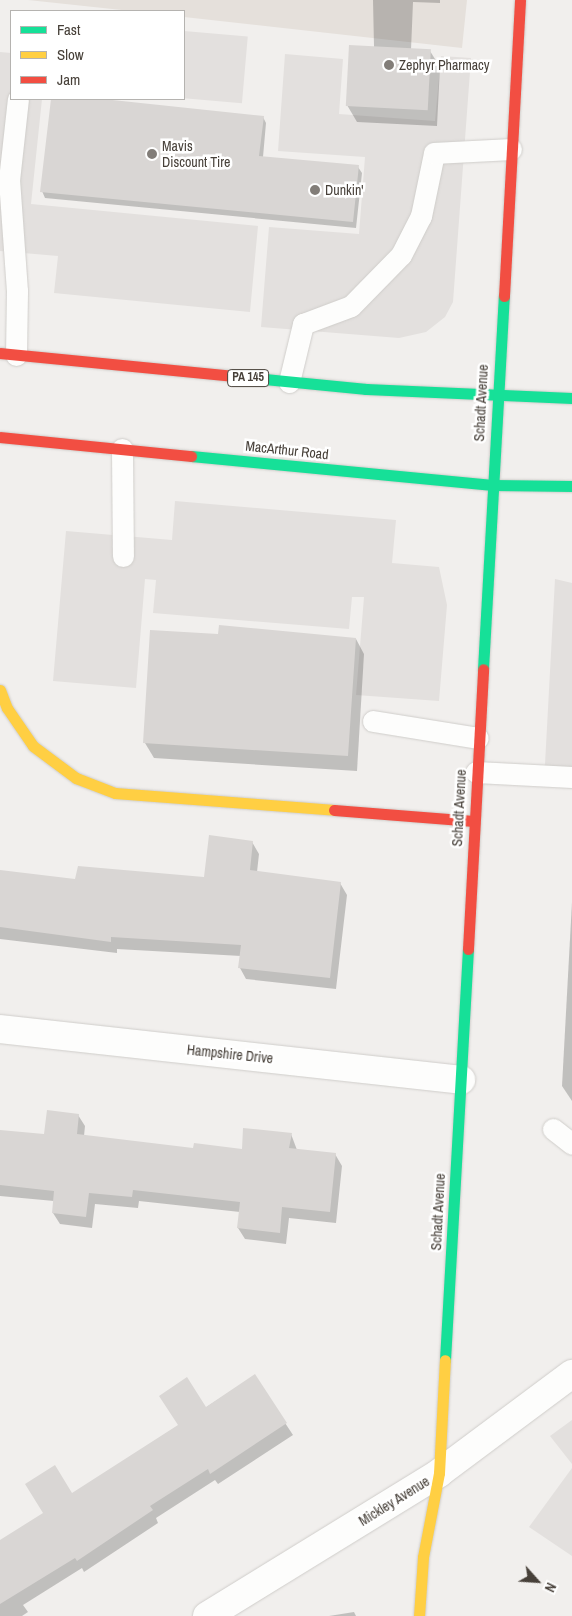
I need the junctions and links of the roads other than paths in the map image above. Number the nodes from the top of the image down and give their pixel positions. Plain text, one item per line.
1 (520, 0) edge
2 (18, 100) edge
3 (511, 149) junction
4 (8, 354) edge
5 (289, 382) junction
6 (496, 396) junction
7 (572, 398) edge
8 (0, 437) edge
9 (122, 449) junction
10 (493, 485) junction
11 (572, 486) edge
12 (123, 556) dead end
13 (0, 690) edge
14 (373, 721) dead end
15 (478, 738) junction
16 (476, 772) junction
17 (572, 777) edge
18 (474, 822) junction
19 (0, 1028) edge
20 (460, 1080) junction
21 (553, 1129) dead end
22 (572, 1144) edge
23 (572, 1374) edge
24 (439, 1473) junction
25 (207, 1616) edge
26 (419, 1616) edge

1 - 3 main road, Schadt Avenue
2 - 4 lane
3 - 5 lane
3 - 6 main road, Schadt Avenue
4 - 5 main road, PA 145
5 - 6 main road, PA 145
6 - 7 main road, PA 145
6 - 10 main road, Schadt Avenue
8 - 9 main road, MacArthur Road
9 - 10 main road, MacArthur Road
9 - 12 lane
10 - 11 main road, MacArthur Road
10 - 15 main road, Schadt Avenue
13 - 18 main road
14 - 15 lane
15 - 16 main road, Schadt Avenue
16 - 17 lane
16 - 18 main road, Schadt Avenue
18 - 20 main road, Schadt Avenue
19 - 20 street, Hampshire Drive
20 - 24 main road, Schadt Avenue
21 - 22 lane
23 - 24 street, Mickley Avenue
24 - 25 street, Mickley Avenue
24 - 26 main road, Schadt Avenue

